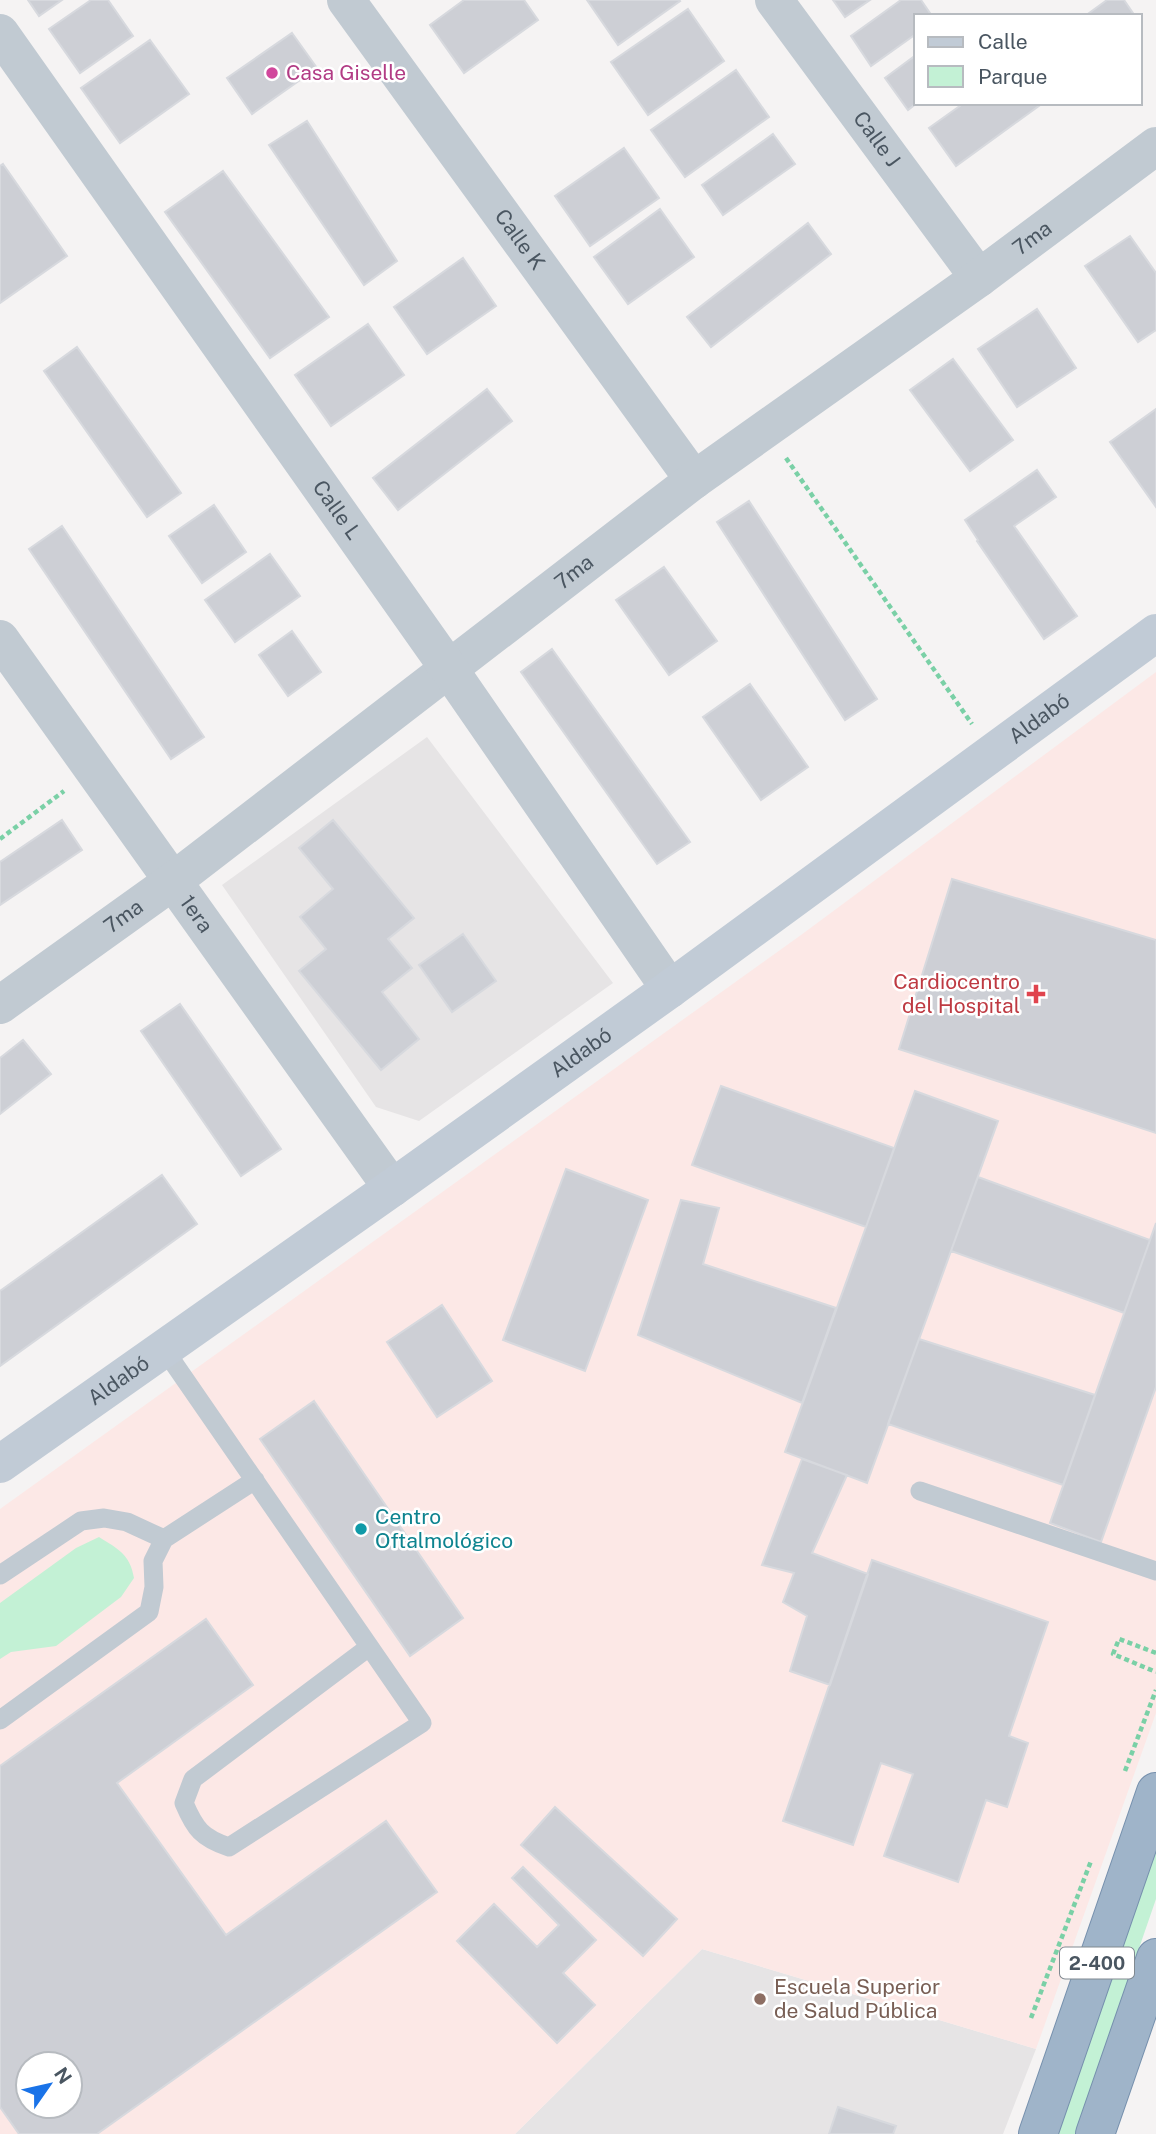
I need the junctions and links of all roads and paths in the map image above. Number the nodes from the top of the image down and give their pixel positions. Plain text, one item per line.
1 (346, 0) edge
2 (774, 0) edge
3 (0, 33) edge
4 (1156, 146) edge
5 (979, 278) junction
6 (766, 429) junction
7 (694, 480) junction
8 (1156, 633) edge
9 (0, 639) edge
10 (449, 669) junction
11 (992, 753) junction
12 (93, 769) junction
13 (0, 839) edge
14 (173, 881) junction
15 (670, 989) junction
16 (0, 1005) edge
17 (392, 1188) junction
18 (164, 1349) junction
19 (0, 1464) edge
20 (254, 1480) junction
21 (920, 1491) dead end
22 (164, 1539) junction
23 (1156, 1572) edge
24 (0, 1576) edge
25 (369, 1647) junction
26 (1156, 1653) edge
27 (1156, 1672) edge
28 (0, 1720) edge
29 (1156, 1791) edge
30 (1156, 1958) edge
31 (1038, 2134) edge
32 (1095, 2134) edge

1 - 7 street, Calle K
2 - 5 street, Calle J
3 - 10 street, Calle L
4 - 5 street, 7ma
5 - 6 street, 7ma
6 - 7 street, 7ma
6 - 11 path
7 - 10 street, 7ma
8 - 11 main road, Aldabó
9 - 12 street, 1era
10 - 14 street, 7ma
10 - 15 street, Calle L
11 - 15 main road, Aldabó
12 - 13 path
12 - 14 street, 1era
14 - 16 street, 7ma
14 - 17 street, 1era
15 - 17 main road, Aldabó
17 - 18 main road, Aldabó
18 - 19 main road, Aldabó
18 - 20 lane
20 - 22 lane
20 - 25 lane
21 - 23 lane
22 - 24 lane
22 - 28 lane
25 - 25 lane
26 - 27 path
29 - 31 highway, 2-400
30 - 32 highway, 2-400

